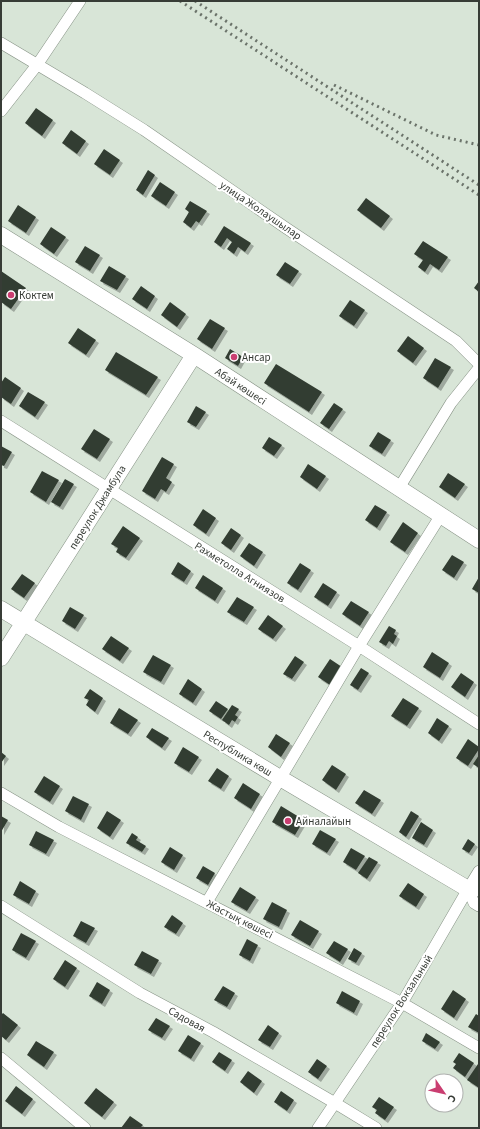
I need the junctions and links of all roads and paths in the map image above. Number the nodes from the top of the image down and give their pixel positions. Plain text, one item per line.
1 (80, 1) edge
2 (1, 44) edge
3 (37, 65) junction
4 (1, 110) edge
5 (1, 235) edge
6 (194, 355) junction
7 (479, 364) edge
8 (479, 368) edge
9 (1, 421) edge
10 (399, 488) junction
11 (108, 489) junction
12 (441, 515) junction
13 (479, 540) edge
14 (1, 608) edge
15 (24, 623) junction
16 (359, 646) junction
17 (1, 658) edge
18 (479, 724) edge
19 (280, 778) junction
20 (1, 793) edge
21 (479, 871) edge
22 (473, 888) edge
23 (208, 902) junction
24 (1, 906) edge
25 (479, 906) edge
26 (402, 1003) junction
27 (479, 1048) edge
28 (1, 1058) edge
29 (335, 1103) junction
30 (85, 1128) edge
31 (318, 1128) edge
32 (376, 1128) edge

1 - 3 street
2 - 3 street, улица Жолаушылар
3 - 4 street
3 - 7 street, улица Жолаушылар
5 - 6 main road, Абай көшесі
6 - 10 main road, Абай көшесі
6 - 11 main road, переулок Джамбула
8 - 10 street
9 - 11 street, Рахметолла Агниязов
10 - 12 main road, Абай көшесі
11 - 15 main road, переулок Джамбула
11 - 16 street, Рахметолла Агниязов
12 - 13 main road, Абай көшесі
12 - 16 street
14 - 15 main road, Республика көш
15 - 17 main road, переулок Джамбула
15 - 19 main road, Республика көш
16 - 18 street, Рахметолла Агниязов
16 - 19 street
19 - 22 main road, Республика көш
19 - 23 street
20 - 23 street, Жастық көшесі
21 - 22 street, переулок Вокзальный
22 - 25 street
22 - 26 street, переулок Вокзальный
23 - 26 street, Жастық көшесі
24 - 29 street, Садовая
26 - 27 street, Жастық көшесі
26 - 29 street, переулок Вокзальный
28 - 30 street
29 - 31 street, переулок Вокзальный
29 - 32 street, Садовая

